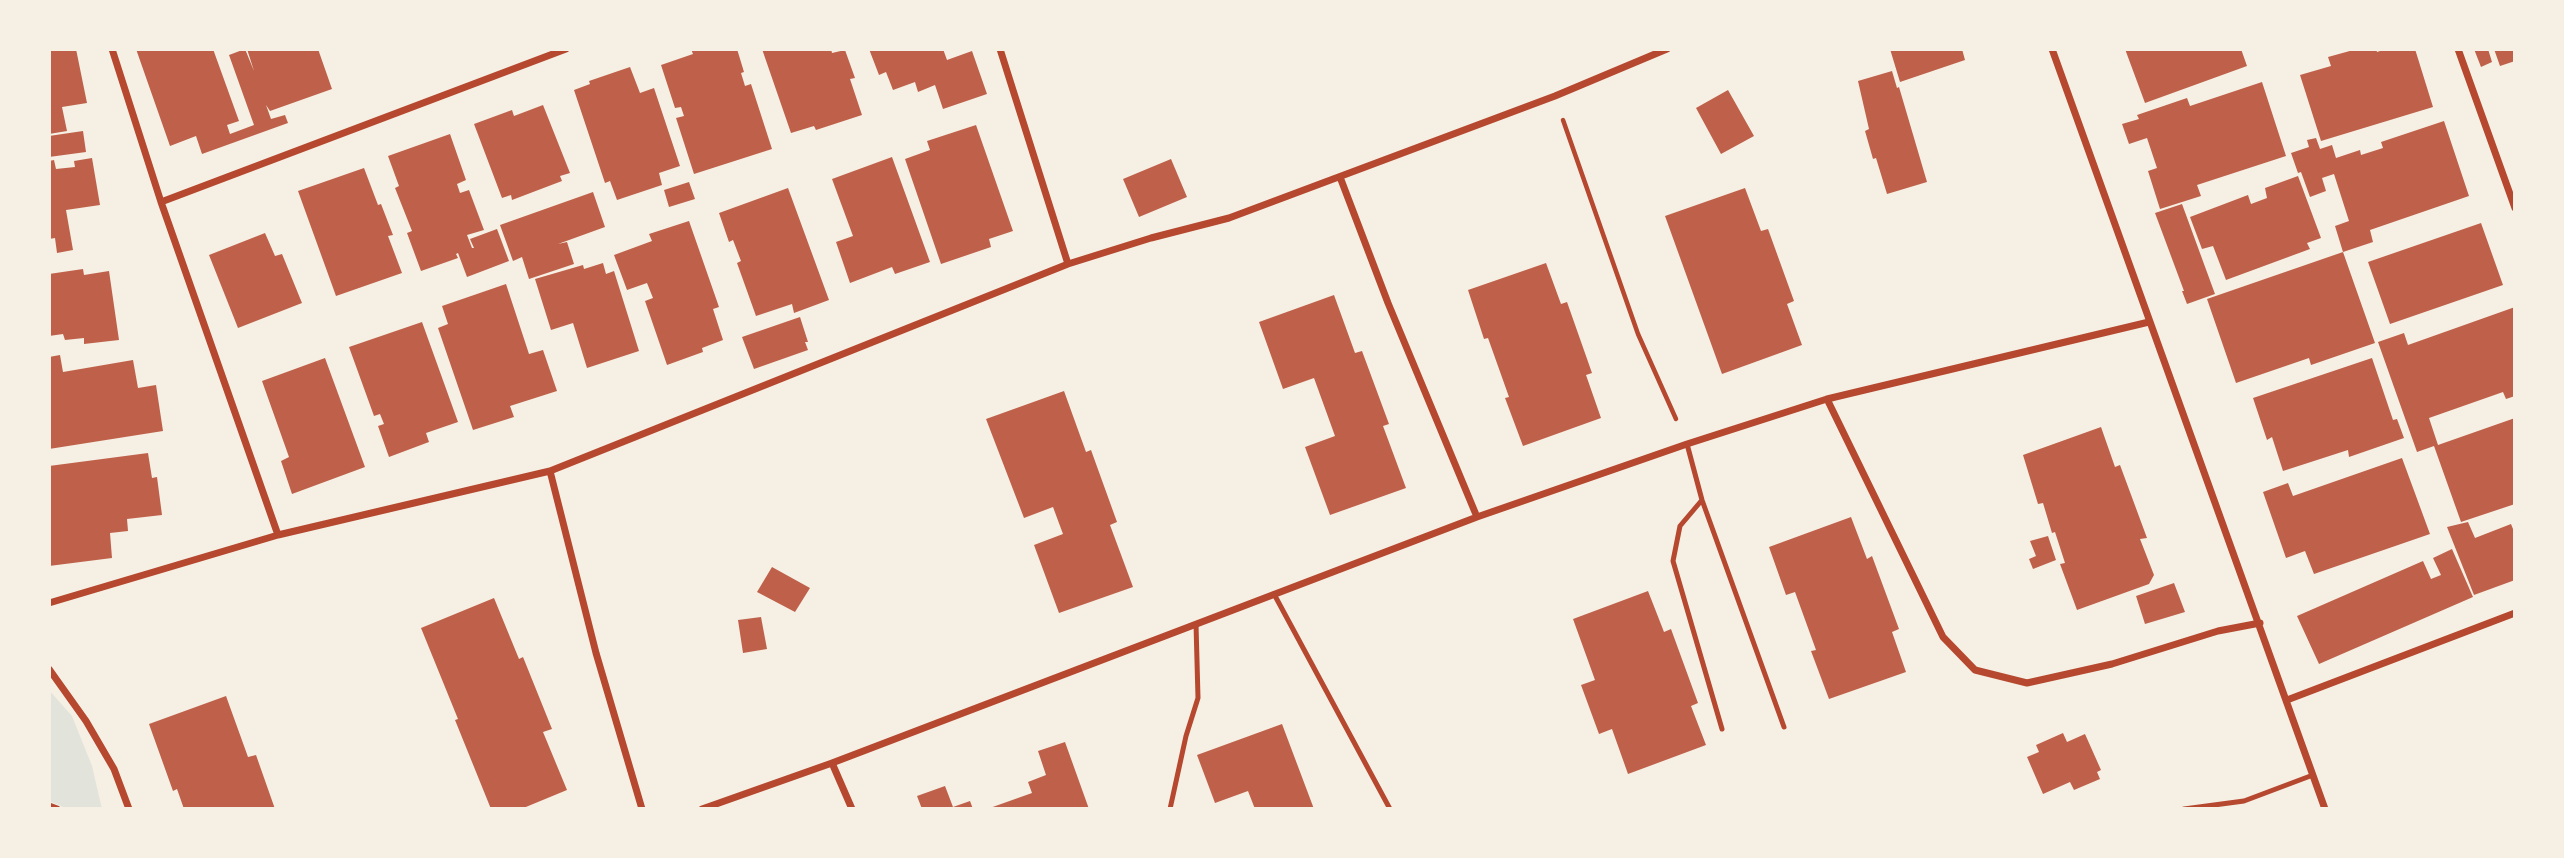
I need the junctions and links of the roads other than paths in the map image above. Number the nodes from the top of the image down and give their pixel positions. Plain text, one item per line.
1 (112, 49) edge
2 (566, 49) edge
3 (999, 49) edge
4 (1667, 49) edge
5 (2052, 49) edge
6 (2458, 49) edge
7 (1340, 177) junction
8 (161, 202) junction
9 (2515, 208) edge
10 (1068, 264) junction
11 (2149, 322) junction
12 (1827, 399) junction
13 (1687, 444) junction
14 (550, 471) junction
15 (1702, 500) junction
16 (1477, 517) junction
17 (278, 535) junction
18 (1274, 594) junction
19 (49, 603) edge
20 (2515, 613) edge
21 (2260, 623) junction
22 (1195, 624) junction
23 (49, 669) edge
24 (2287, 700) junction
25 (1784, 727) dead end
26 (1721, 729) dead end
27 (832, 763) junction
28 (2314, 775) junction
29 (49, 806) edge
30 (57, 809) edge
31 (129, 809) edge
32 (642, 809) edge
33 (702, 809) edge
34 (852, 809) edge
35 (1170, 809) edge
36 (1390, 809) edge
37 (2184, 809) edge
38 (2325, 809) edge

1 - 8 street
2 - 8 street
3 - 10 street
4 - 7 street
5 - 11 street
6 - 9 street
7 - 10 street
7 - 16 street
8 - 17 street
10 - 14 street
11 - 12 street
11 - 21 street
12 - 13 street
12 - 21 street
13 - 15 lane
13 - 16 street
14 - 17 street
14 - 32 street
15 - 25 lane
15 - 26 lane
16 - 18 street
17 - 19 street
18 - 22 street
18 - 36 lane
20 - 24 street
21 - 24 street
22 - 27 street
22 - 35 lane
23 - 31 street
24 - 28 street
27 - 33 street
27 - 34 street
28 - 37 lane
28 - 38 street
29 - 30 street

